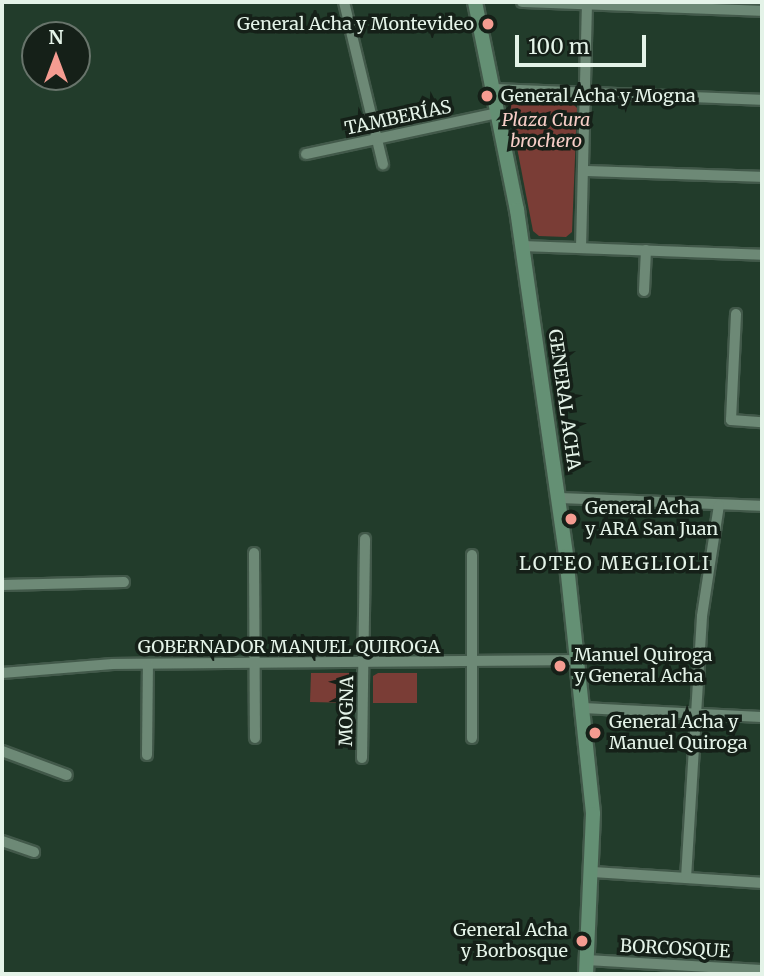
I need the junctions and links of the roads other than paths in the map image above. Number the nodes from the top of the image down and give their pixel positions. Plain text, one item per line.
1 (344, 2) edge
2 (475, 2) edge
3 (522, 2) edge
4 (587, 3) edge
5 (762, 11) edge
6 (493, 89) junction
7 (587, 93) junction
8 (762, 100) edge
9 (498, 113) junction
10 (375, 139) junction
11 (306, 155) dead end
12 (383, 163) dead end
13 (584, 171) junction
14 (762, 177) edge
15 (522, 246) junction
16 (581, 248) junction
17 (646, 250) junction
18 (762, 255) edge
19 (644, 291) dead end
20 (736, 314) dead end
21 (762, 422) edge
22 (558, 498) junction
23 (719, 505) junction
24 (762, 506) edge
25 (365, 539) dead end
26 (254, 554) dead end
27 (472, 555) dead end
28 (124, 582) dead end
29 (2, 585) edge
30 (578, 660) junction
31 (472, 662) junction
32 (255, 663) junction
33 (363, 663) junction
34 (148, 664) junction
35 (2, 673) edge
36 (583, 708) junction
37 (696, 714) junction
38 (762, 717) edge
39 (255, 738) dead end
40 (472, 738) dead end
41 (2, 751) edge
42 (147, 755) dead end
43 (362, 758) dead end
44 (67, 775) dead end
45 (2, 841) edge
46 (34, 852) dead end
47 (594, 872) junction
48 (686, 878) junction
49 (762, 883) edge
50 (586, 967) edge
51 (762, 970) edge

1 - 10 street
2 - 6 main road, GENERAL ACHA
3 - 4 street
4 - 5 street
4 - 7 street
6 - 7 street
6 - 9 main road, GENERAL ACHA
7 - 8 street
7 - 13 street
9 - 10 street, TAMBERÍAS
9 - 15 main road, GENERAL ACHA
10 - 11 street, TAMBERÍAS
10 - 12 street
13 - 14 street
13 - 16 street
15 - 16 street
15 - 22 main road, GENERAL ACHA
16 - 17 street
17 - 18 street
17 - 19 street
20 - 21 street
22 - 23 street
22 - 30 main road, GENERAL ACHA
23 - 24 street
23 - 37 street
25 - 33 street, MOGNA
26 - 32 street
27 - 31 street
28 - 29 street
30 - 31 street, GOBERNADOR MANUEL QUIROGA
30 - 36 main road, GENERAL ACHA
31 - 33 street, GOBERNADOR MANUEL QUIROGA
31 - 40 street
32 - 33 street, GOBERNADOR MANUEL QUIROGA
32 - 34 street, GOBERNADOR MANUEL QUIROGA
32 - 39 street
33 - 43 street, MOGNA
34 - 35 street, GOBERNADOR MANUEL QUIROGA
34 - 42 street
36 - 37 street
36 - 47 main road, GENERAL ACHA
37 - 38 street
37 - 48 street
41 - 44 street
45 - 46 street
47 - 48 street
47 - 50 main road, GENERAL ACHA
48 - 49 street
50 - 51 street, BORCOSQUE

